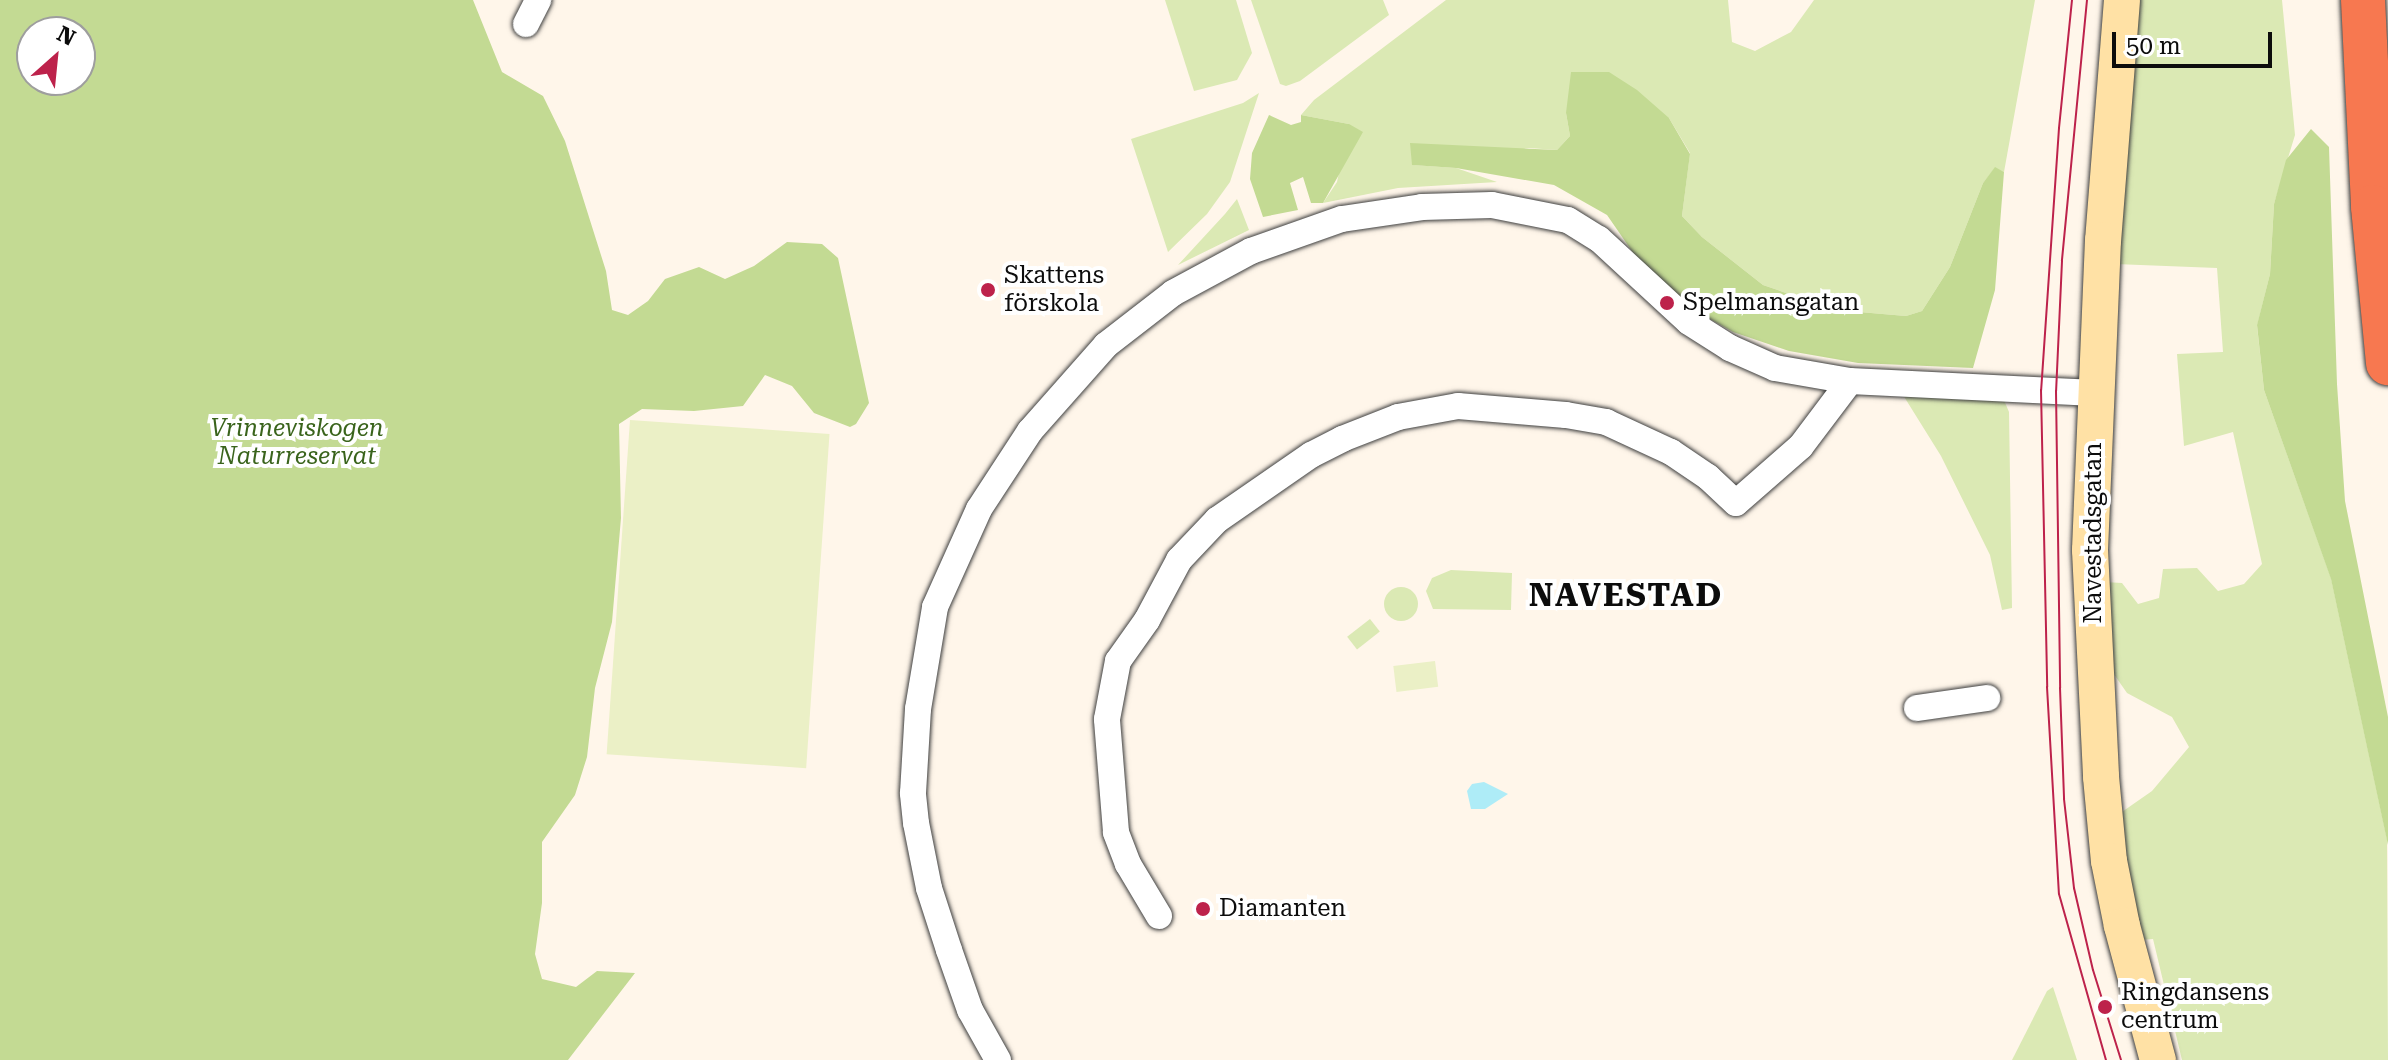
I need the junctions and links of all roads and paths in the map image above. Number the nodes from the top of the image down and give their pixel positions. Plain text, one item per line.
1 (538, 0) edge
2 (2122, 0) edge
3 (2363, 0) edge
4 (526, 24) dead end
5 (2388, 363) edge
6 (1850, 381) junction
7 (2095, 393) junction
8 (1987, 698) dead end
9 (1917, 708) dead end
10 (1159, 916) dead end
11 (998, 1060) edge
12 (2158, 1060) edge

1 - 4 street
2 - 7 street, Navestadsgatan
3 - 5 highway
6 - 7 street
6 - 10 street
6 - 11 street
7 - 12 street, Navestadsgatan
8 - 9 street

